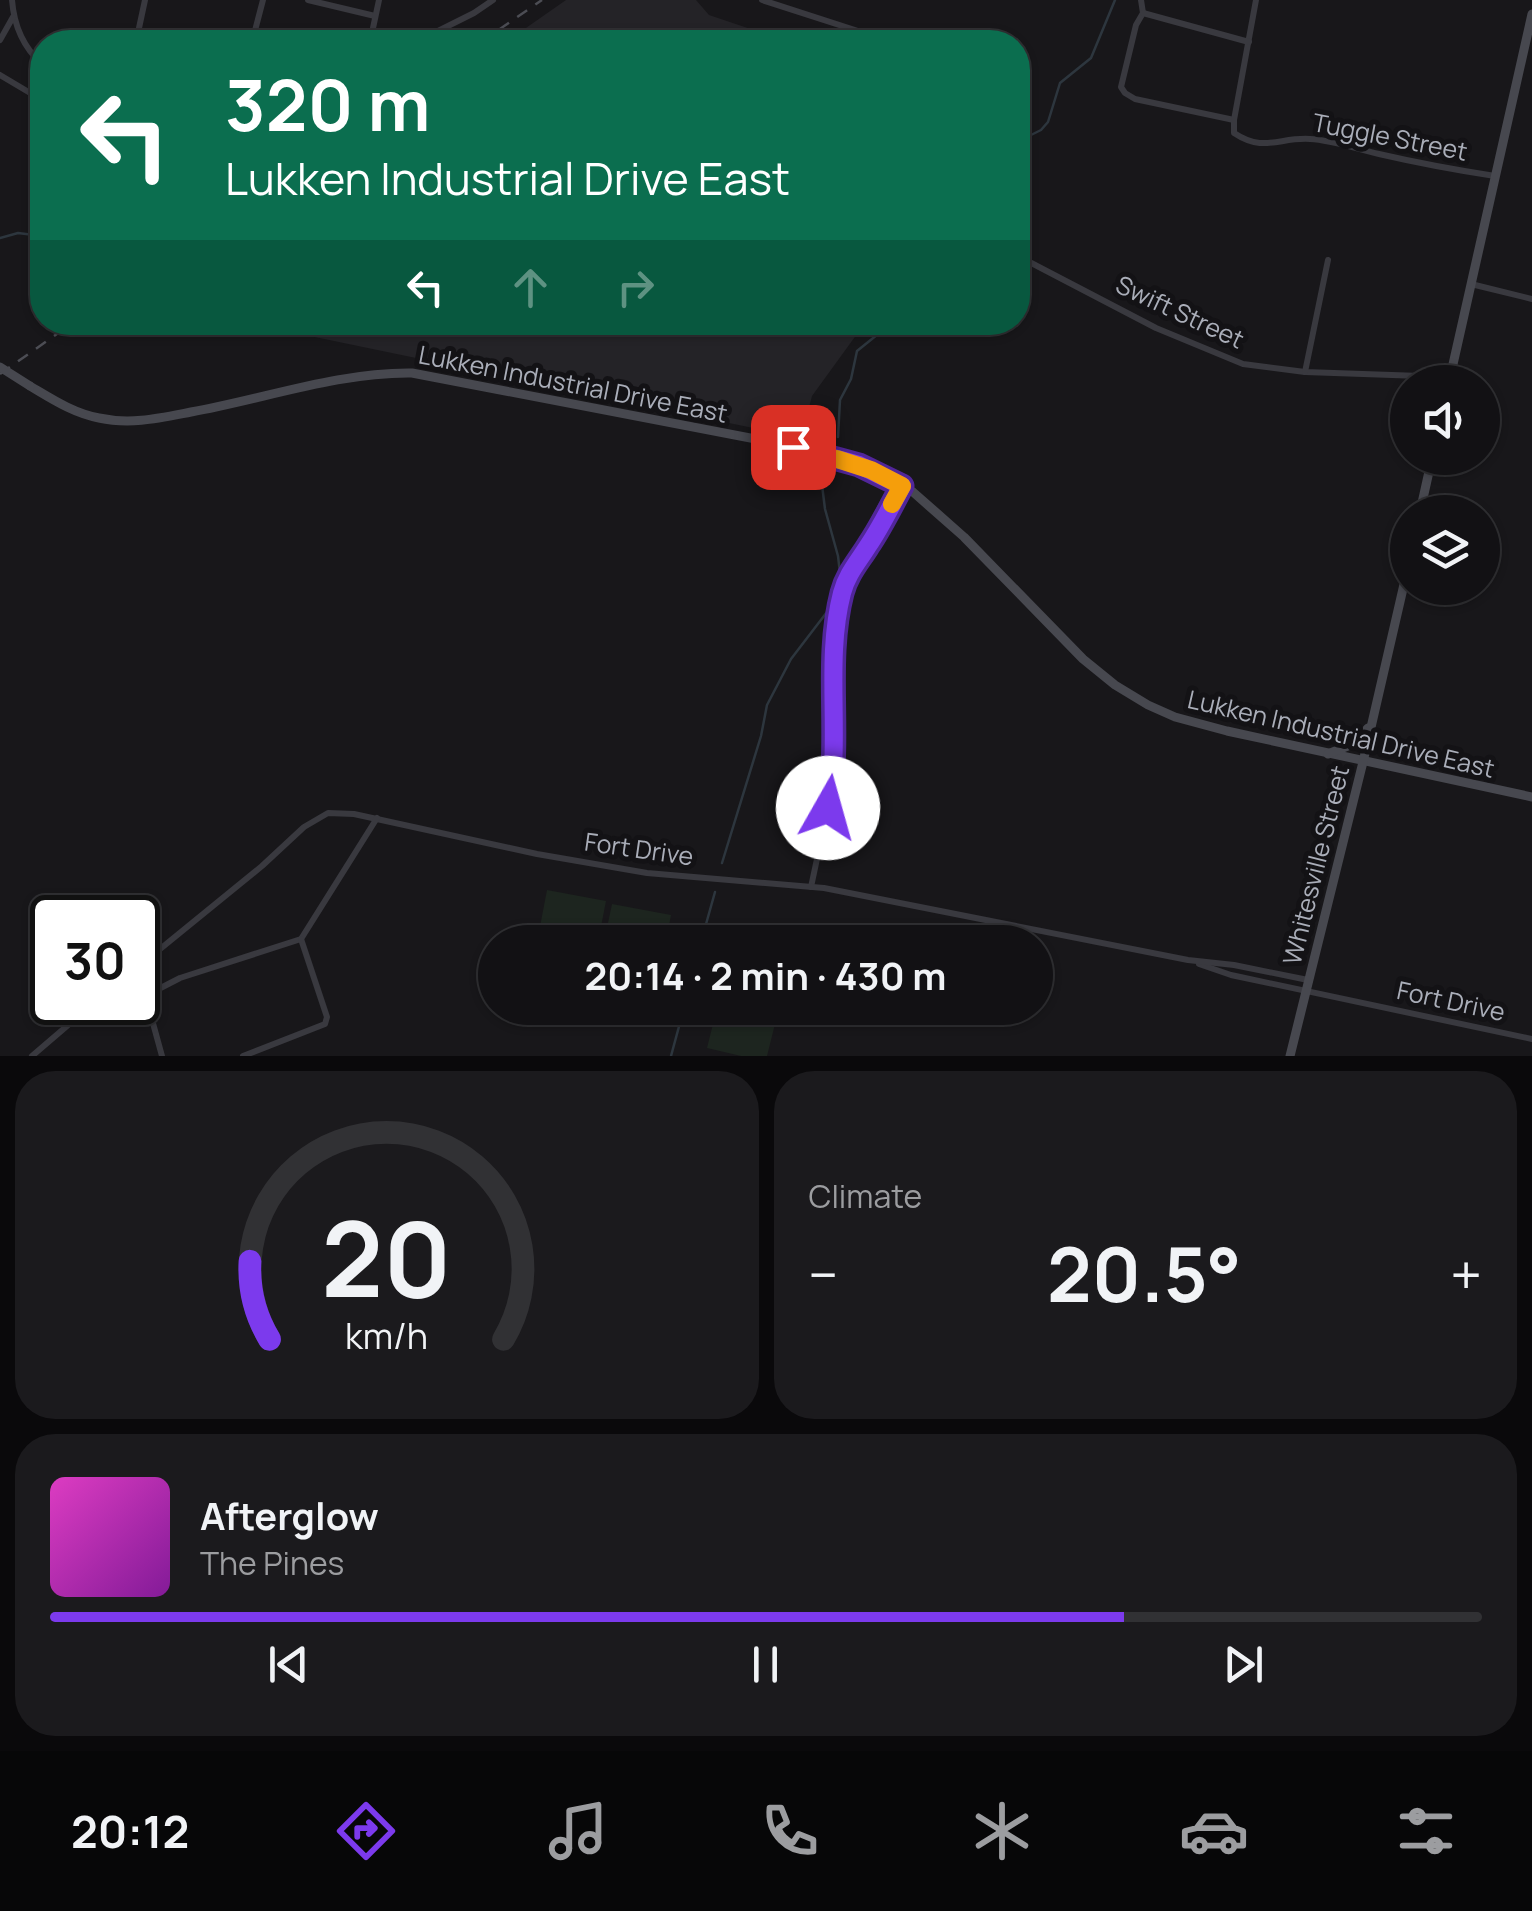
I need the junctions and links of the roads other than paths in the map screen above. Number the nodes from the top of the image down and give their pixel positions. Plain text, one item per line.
1 (12, 0) edge
2 (145, 0) edge
3 (263, 0) edge
4 (308, 0) edge
5 (379, 0) edge
6 (493, 0) edge
7 (762, 0) edge
8 (1141, 0) edge
9 (1256, 0) edge
10 (1143, 13) junction
11 (1532, 14) edge
12 (375, 16) junction
13 (13, 17) junction
14 (139, 30) edge
15 (255, 30) edge
16 (372, 30) edge
17 (441, 30) edge
18 (855, 30) edge
19 (0, 40) edge
20 (1249, 42) junction
21 (30, 52) edge
22 (0, 74) edge
23 (30, 93) edge
24 (1234, 120) junction
25 (1496, 176) junction
26 (1328, 260) dead end
27 (1030, 262) edge
28 (1471, 284) junction
29 (1532, 299) edge
30 (1453, 365) edge
31 (0, 367) edge
32 (1306, 372) junction
33 (1390, 377) edge
34 (898, 483) junction
35 (1399, 605) edge
36 (1372, 722) junction
37 (1326, 754) junction
38 (1363, 762) junction
39 (1532, 797) edge
40 (377, 818) junction
41 (811, 887) junction
42 (302, 939) junction
43 (160, 949) edge
44 (1307, 986) junction
45 (69, 1025) edge
46 (1532, 1039) edge
47 (32, 1056) edge
48 (162, 1056) edge
49 (243, 1056) edge
50 (1290, 1056) edge

1 - 13 street
2 - 14 street
3 - 15 street
4 - 12 street
5 - 12 street
6 - 17 street
7 - 18 street
8 - 10 street, Tuggle Street
9 - 20 street
10 - 20 street
10 - 24 street, Tuggle Street
11 - 25 main road
12 - 16 street
13 - 19 street
13 - 21 street
20 - 24 street
22 - 23 street
24 - 25 street, Tuggle Street
25 - 28 main road
26 - 32 street
27 - 32 street, Swift Street
28 - 29 street
28 - 30 main road
31 - 34 main road, Lukken Industrial Drive East, bridge
32 - 33 street, Swift Street
34 - 37 main road, Lukken Industrial Drive East
34 - 41 street
35 - 36 main road, Whitesville Street
36 - 37 main road
36 - 38 main road, Whitesville Street
37 - 38 main road, Lukken Industrial Drive East
38 - 39 main road, Lukken Industrial Drive East
38 - 44 main road, Whitesville Street
40 - 41 street, Fort Drive
40 - 42 street
40 - 43 street, Fort Drive
41 - 44 street, Fort Drive
42 - 48 street
42 - 49 street
44 - 46 street, Fort Drive
44 - 50 main road, Whitesville Street
45 - 47 street

